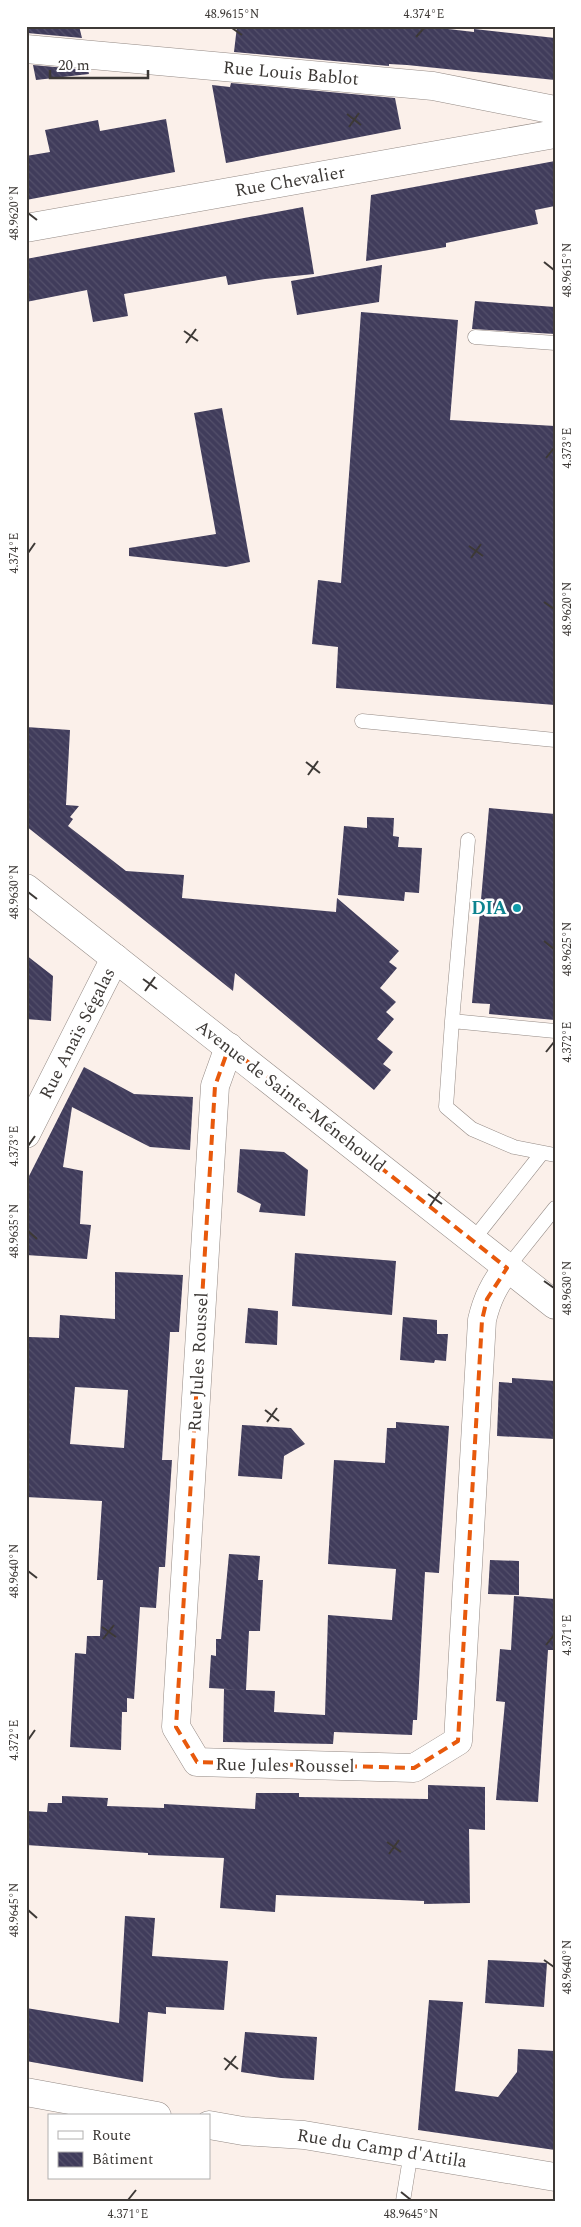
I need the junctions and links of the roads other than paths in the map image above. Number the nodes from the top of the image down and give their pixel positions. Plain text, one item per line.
1 (26, 49) edge
2 (555, 110) edge
3 (555, 134) edge
4 (26, 228) edge
5 (475, 337) dead end
6 (555, 343) edge
7 (362, 721) dead end
8 (555, 740) edge
9 (468, 840) dead end
10 (26, 888) edge
11 (115, 958) junction
12 (452, 1020) junction
13 (555, 1031) edge
14 (228, 1048) junction
15 (26, 1134) edge
16 (548, 1154) edge
17 (555, 1208) edge
18 (473, 1240) junction
19 (507, 1268) junction
20 (555, 1305) edge
21 (26, 2092) edge
22 (147, 2114) edge
23 (210, 2125) edge
24 (411, 2152) junction
25 (555, 2177) edge
26 (403, 2201) edge

1 - 2 street, Rue Louis Bablot
3 - 4 street, Rue Chevalier
5 - 6 lane
7 - 8 lane
9 - 12 lane
10 - 11 street, Avenue de Sainte-Ménehould
11 - 14 street, Avenue de Sainte-Ménehould
11 - 15 street, Rue Anaïs Ségalas
12 - 13 lane
12 - 16 lane
14 - 18 street, Avenue de Sainte-Ménehould
14 - 19 street, Rue Jules Roussel
16 - 18 lane
17 - 19 lane
18 - 19 street, Avenue de Sainte-Ménehould
19 - 20 street, Avenue de Sainte-Ménehould
21 - 22 street
23 - 24 street, Rue du Camp d'Attila
24 - 25 street, Rue du Camp d'Attila
24 - 26 lane

